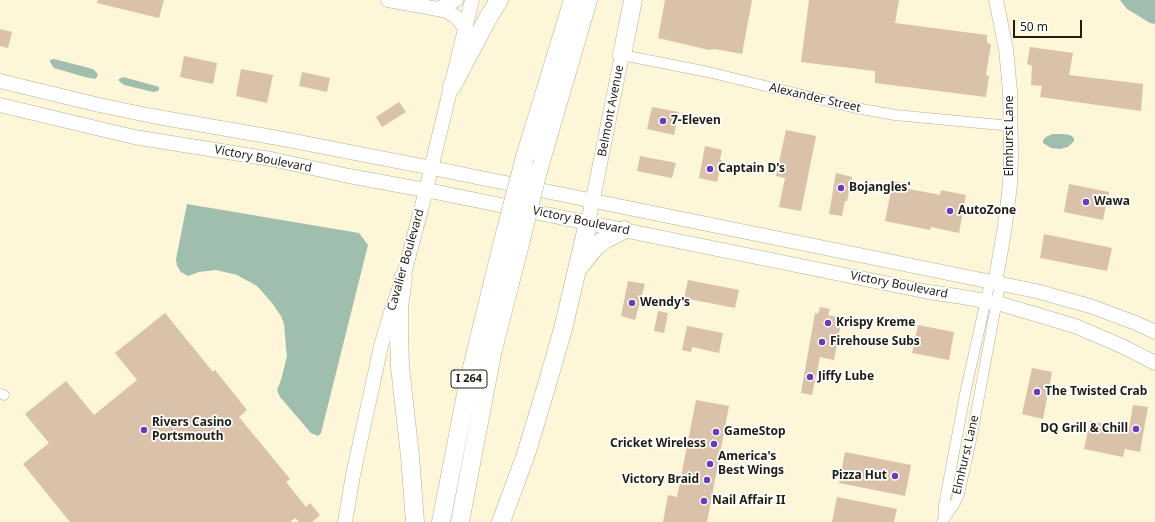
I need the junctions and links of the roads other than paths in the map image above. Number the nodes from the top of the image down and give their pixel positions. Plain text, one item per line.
1 (388, 0) edge
2 (456, 0) edge
3 (472, 0) edge
4 (499, 0) edge
5 (573, 0) edge
6 (588, 0) edge
7 (633, 0) edge
8 (639, 0) edge
9 (996, 0) edge
10 (438, 10) junction
11 (466, 28) junction
12 (622, 54) junction
13 (0, 81) edge
14 (452, 86) junction
15 (0, 104) edge
16 (1011, 126) junction
17 (432, 168) junction
18 (426, 190) junction
19 (593, 202) junction
20 (588, 223) junction
21 (624, 230) junction
22 (513, 238) junction
23 (577, 270) junction
24 (403, 278) junction
25 (996, 279) junction
26 (991, 302) junction
27 (1155, 332) edge
28 (1155, 363) edge
29 (943, 520) edge
30 (345, 522) edge
31 (415, 522) edge
32 (441, 522) edge
33 (460, 522) edge
34 (501, 522) edge

1 - 10 main road
2 - 10 main road
3 - 11 main road, Cavalier Boulevard
4 - 14 highway
5 - 22 highway, I 264, bridge
6 - 22 highway, I 264, bridge
7 - 12 highway
8 - 12 street, Belmont Avenue
9 - 16 main road, Elmhurst Lane
10 - 11 main road
11 - 14 main road, Cavalier Boulevard
12 - 16 street, Alexander Street
12 - 19 main road, Belmont Avenue
13 - 17 main road, Victory Boulevard
14 - 17 main road, Cavalier Boulevard
15 - 18 main road, Victory Boulevard
16 - 25 main road, Elmhurst Lane
17 - 18 main road, Cavalier Boulevard
17 - 19 main road, Victory Boulevard
18 - 20 main road, Victory Boulevard
18 - 24 main road, Cavalier Boulevard
19 - 20 main road, Belmont Avenue
19 - 25 main road, Victory Boulevard
20 - 21 main road, Victory Boulevard
20 - 23 highway
21 - 23 highway
21 - 26 main road, Victory Boulevard
22 - 32 highway, I 264
22 - 33 highway, I 264
23 - 34 highway
24 - 30 main road, Cavalier Boulevard
24 - 31 highway
25 - 26 street, Elmhurst Lane
25 - 27 main road, Victory Boulevard
26 - 28 main road, Victory Boulevard
26 - 29 street, Elmhurst Lane

